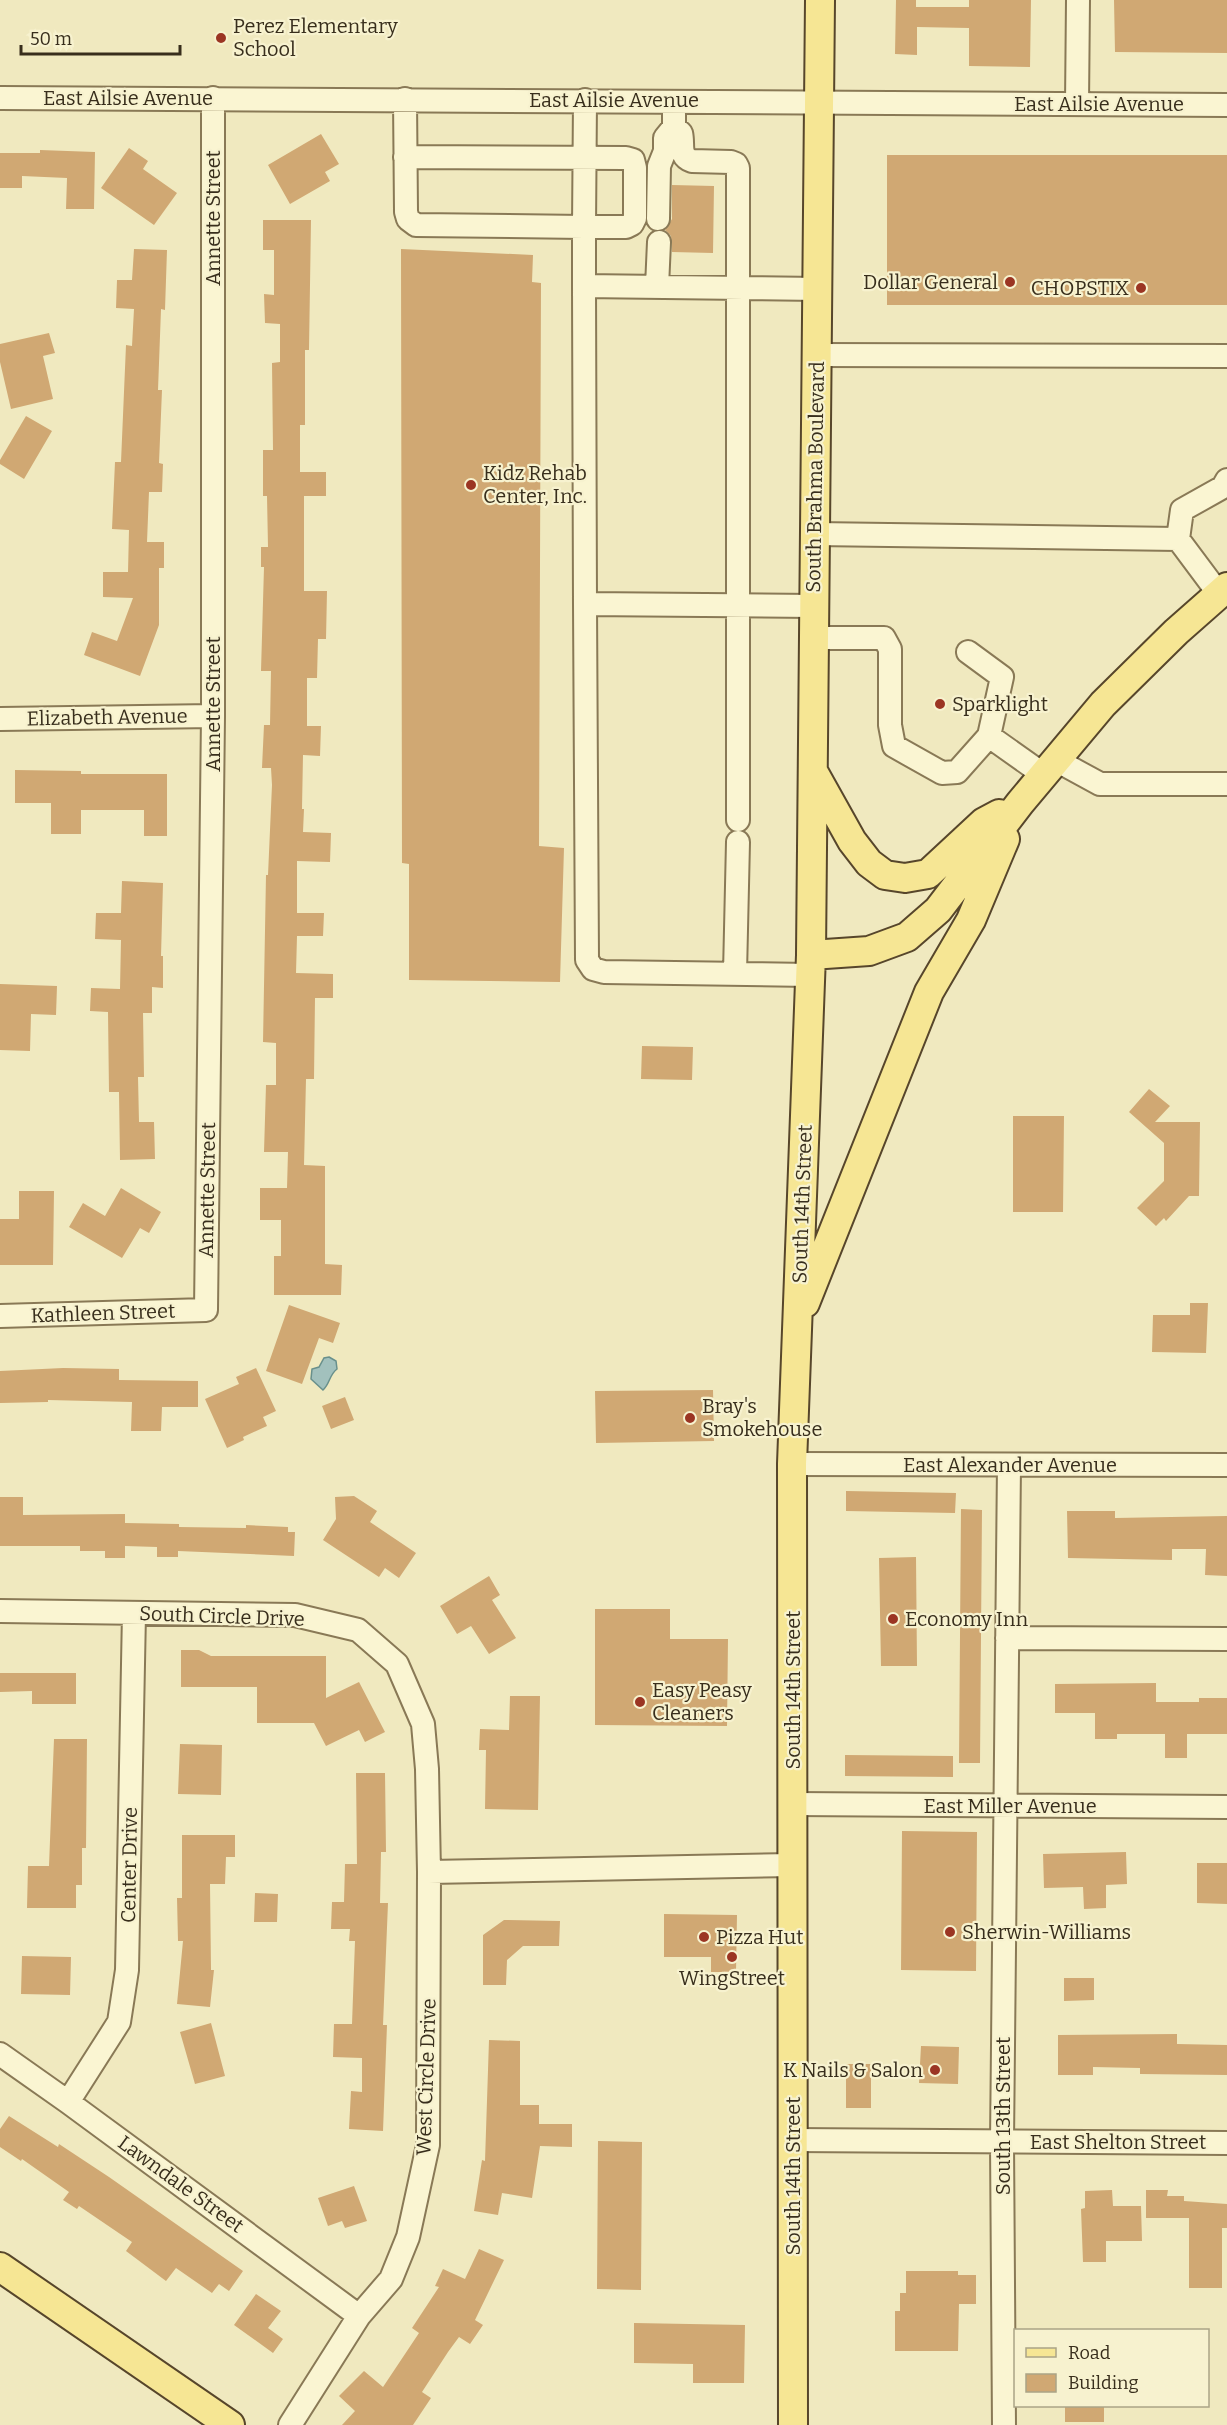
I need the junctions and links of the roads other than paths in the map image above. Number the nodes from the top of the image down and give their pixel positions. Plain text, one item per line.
1 (820, 0) edge
2 (1078, 0) edge
3 (0, 98) edge
4 (213, 98) junction
5 (405, 99) junction
6 (585, 100) junction
7 (674, 101) junction
8 (819, 101) junction
9 (1077, 104) junction
10 (1227, 105) edge
11 (674, 127) junction
12 (405, 157) junction
13 (584, 158) junction
14 (658, 219) dead end
15 (584, 227) junction
16 (658, 242) dead end
17 (584, 286) junction
18 (657, 287) junction
19 (738, 288) junction
20 (818, 289) junction
21 (817, 355) junction
22 (1227, 356) edge
23 (1227, 480) edge
24 (815, 534) junction
25 (1178, 539) junction
26 (1223, 591) edge
27 (585, 604) junction
28 (738, 604) junction
29 (814, 606) junction
30 (814, 639) junction
31 (968, 652) dead end
32 (213, 716) junction
33 (0, 719) edge
34 (989, 736) junction
35 (1050, 767) junction
36 (813, 771) junction
37 (1227, 784) edge
38 (1020, 804) junction
39 (738, 820) dead end
40 (738, 842) dead end
41 (810, 965) junction
42 (735, 973) junction
43 (206, 1310) joint
44 (0, 1316) edge
45 (797, 1323) junction
46 (792, 1464) junction
47 (1009, 1465) junction
48 (1227, 1465) edge
49 (0, 1611) edge
50 (134, 1613) junction
51 (1007, 1638) junction
52 (1227, 1638) edge
53 (793, 1804) junction
54 (1004, 1806) junction
55 (1227, 1807) edge
56 (793, 1865) junction
57 (429, 1872) junction
58 (0, 2054) edge
59 (68, 2102) junction
60 (793, 2140) junction
61 (1002, 2142) junction
62 (1227, 2143) edge
63 (0, 2267) edge
64 (359, 2316) junction
65 (230, 2425) edge
66 (290, 2425) edge
67 (793, 2425) edge
68 (1004, 2425) edge

1 - 8 main road, South Brahma Boulevard
2 - 9 street
3 - 4 street, East Ailsie Avenue
4 - 5 street, East Ailsie Avenue
4 - 32 street, Annette Street
5 - 6 street, East Ailsie Avenue
5 - 12 street
6 - 7 street, East Ailsie Avenue
6 - 13 street
7 - 8 street, East Ailsie Avenue
7 - 11 street
8 - 9 street, East Ailsie Avenue
8 - 20 main road, South Brahma Boulevard
9 - 10 street, East Ailsie Avenue
11 - 14 street
11 - 19 street
12 - 13 street
12 - 15 street
13 - 15 street
13 - 15 street
15 - 17 street
16 - 18 street
17 - 18 street
17 - 27 street
18 - 19 street
19 - 20 street
19 - 28 street
20 - 21 main road, South Brahma Boulevard
21 - 22 street
21 - 24 main road, South Brahma Boulevard
23 - 25 street
24 - 25 street
24 - 29 main road, South Brahma Boulevard
25 - 26 street
26 - 35 main road
27 - 28 street
27 - 42 street
28 - 29 street
28 - 39 street
29 - 30 main road, South Brahma Boulevard
30 - 34 street
30 - 36 main road, South Brahma Boulevard
31 - 34 street
32 - 33 street, Elizabeth Avenue
32 - 43 street, Annette Street
34 - 35 street
35 - 37 street
35 - 38 main road
36 - 38 main road
36 - 41 main road, South Brahma Boulevard
38 - 41 main road
38 - 45 main road
40 - 42 street
41 - 42 street
41 - 45 main road, South 14th Street
43 - 44 street, Kathleen Street
45 - 46 main road, South 14th Street
46 - 47 street, East Alexander Avenue
46 - 53 main road, South 14th Street
47 - 48 street, East Alexander Avenue
47 - 51 street, South 13th Street
49 - 50 street, South Circle Drive
50 - 57 street, South Circle Drive
50 - 59 street, Center Drive
51 - 52 street
51 - 54 street, South 13th Street
53 - 54 street, East Miller Avenue
53 - 56 main road, South 14th Street
54 - 55 street, East Miller Avenue
54 - 61 street, South 13th Street
56 - 57 street
56 - 60 main road, South 14th Street
57 - 64 street, West Circle Drive
58 - 59 street, Lawndale Street
59 - 64 street, Lawndale Street
60 - 61 street, East Shelton Street
60 - 67 main road, South 14th Street
61 - 62 street, East Shelton Street
61 - 68 street, South 13th Street
63 - 65 main road
64 - 66 street, West Circle Drive

